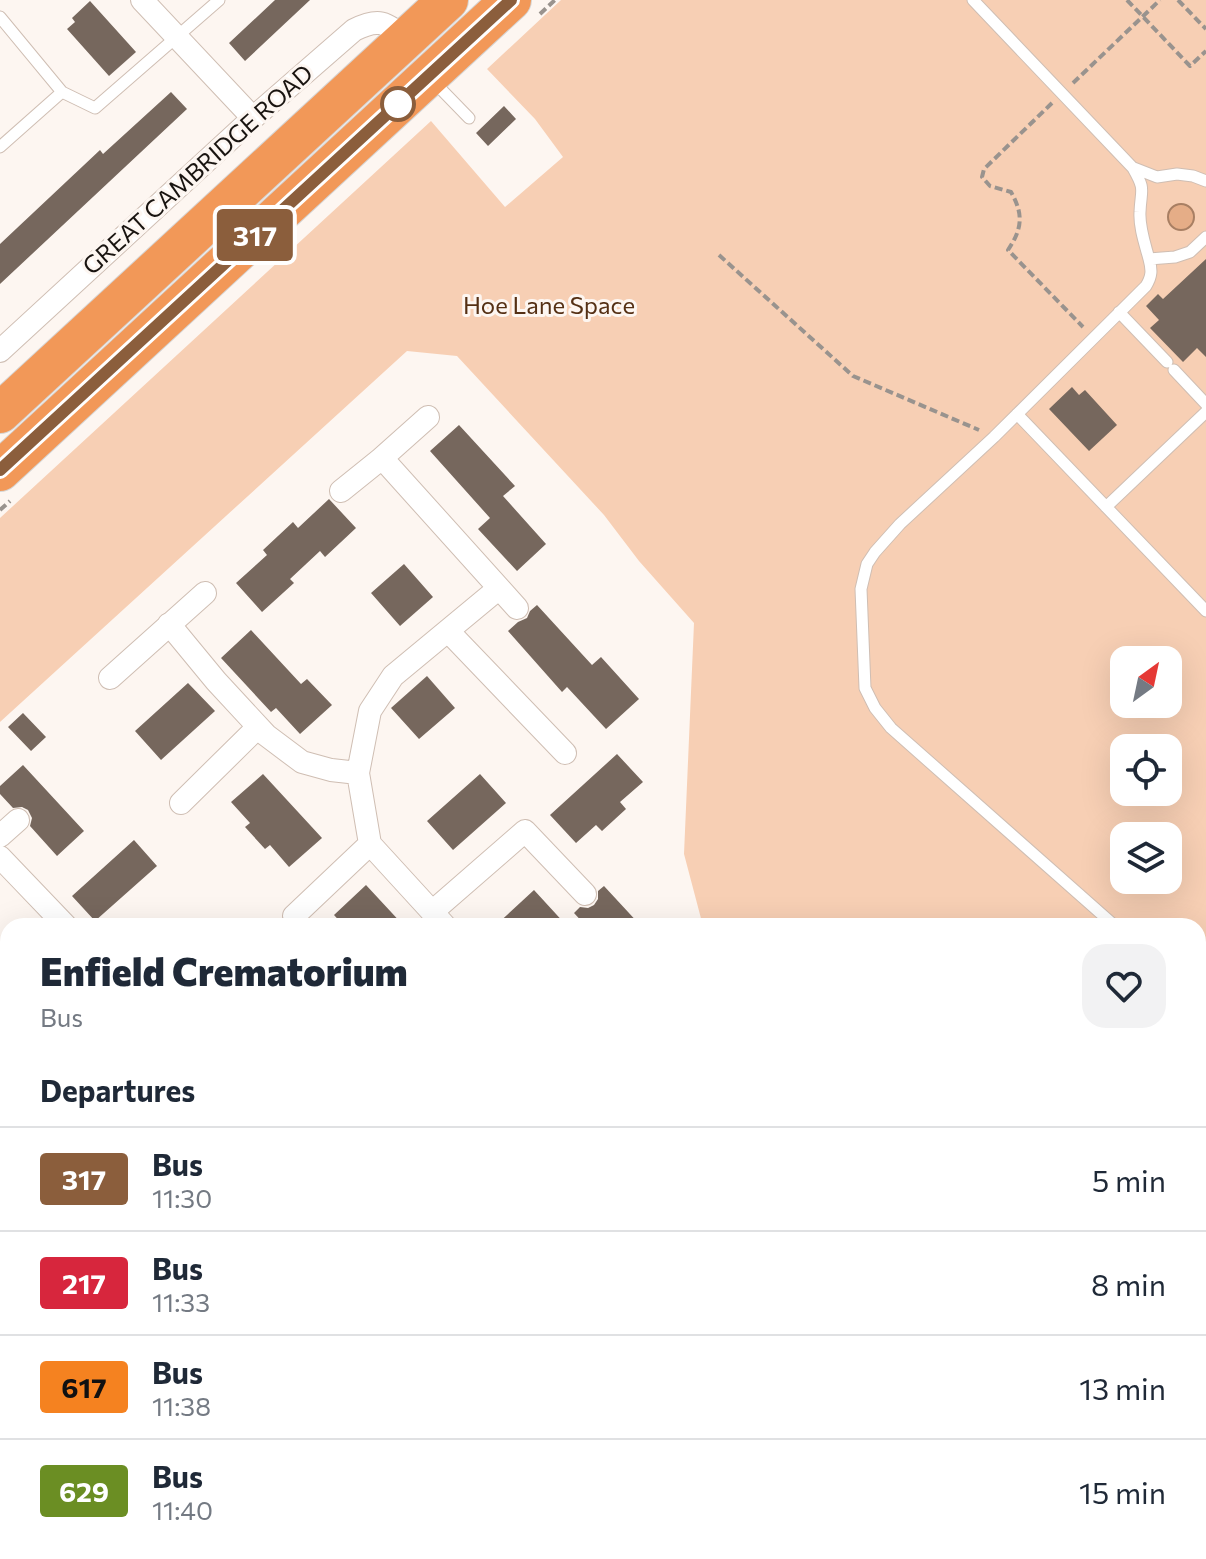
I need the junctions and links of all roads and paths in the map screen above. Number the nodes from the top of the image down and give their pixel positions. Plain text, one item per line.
1 (142, 0) edge
2 (219, 0) edge
3 (448, 0) edge
4 (511, 0) edge
5 (973, 0) edge
6 (1127, 0) edge
7 (1160, 0) edge
8 (1178, 0) edge
9 (0, 17) edge
10 (1143, 17) junction
11 (1206, 29) edge
12 (177, 38) junction
13 (405, 40) junction
14 (1206, 51) edge
15 (428, 75) junction
16 (62, 92) junction
17 (1063, 93) junction
18 (253, 118) junction
19 (469, 118) dead end
20 (0, 147) edge
21 (1133, 168) junction
22 (1206, 181) edge
23 (1206, 237) edge
24 (719, 255) dead end
25 (1149, 259) junction
26 (1119, 312) junction
27 (1093, 337) junction
28 (0, 351) edge
29 (1206, 404) edge
30 (1206, 412) edge
31 (0, 413) edge
32 (1017, 414) junction
33 (428, 417) dead end
34 (994, 437) junction
35 (382, 458) junction
36 (0, 471) edge
37 (341, 491) dead end
38 (1106, 507) junction
39 (498, 589) junction
40 (205, 593) dead end
41 (517, 608) dead end
42 (1206, 611) edge
43 (169, 624) junction
44 (448, 631) junction
45 (110, 678) dead end
46 (258, 727) junction
47 (565, 753) dead end
48 (358, 773) junction
49 (181, 803) dead end
50 (18, 820) dead end
51 (0, 836) edge
52 (370, 844) junction
53 (0, 857) edge
54 (585, 894) dead end
55 (294, 916) dead end
56 (58, 918) edge
57 (437, 918) edge
58 (439, 918) edge
59 (1106, 918) edge

1 - 12 street
2 - 12 lane
3 - 13 highway, GREAT CAMBRIDGE ROAD
4 - 15 highway
5 - 17 lane
6 - 10 path
7 - 10 path
8 - 11 path
9 - 16 lane
10 - 14 path
10 - 17 path
12 - 16 lane
12 - 18 street
13 - 18 street, GREAT CAMBRIDGE ROAD
13 - 31 highway, GREAT CAMBRIDGE ROAD
15 - 19 lane
15 - 36 highway
16 - 20 lane
17 - 21 lane
17 - 27 path
18 - 28 street, GREAT CAMBRIDGE ROAD
21 - 22 lane
21 - 25 lane
23 - 25 lane
24 - 34 path
25 - 26 lane
26 - 27 lane
26 - 29 lane
27 - 32 lane
30 - 38 lane
32 - 34 lane
32 - 38 lane
33 - 35 street
34 - 59 lane
35 - 37 street
35 - 39 street
38 - 42 lane
39 - 41 street
39 - 44 street
40 - 43 street
43 - 45 street
43 - 46 street
44 - 47 street
44 - 48 street
46 - 48 street
46 - 49 street
48 - 52 street
50 - 51 street
52 - 55 street
52 - 57 street
53 - 56 street
54 - 58 street

